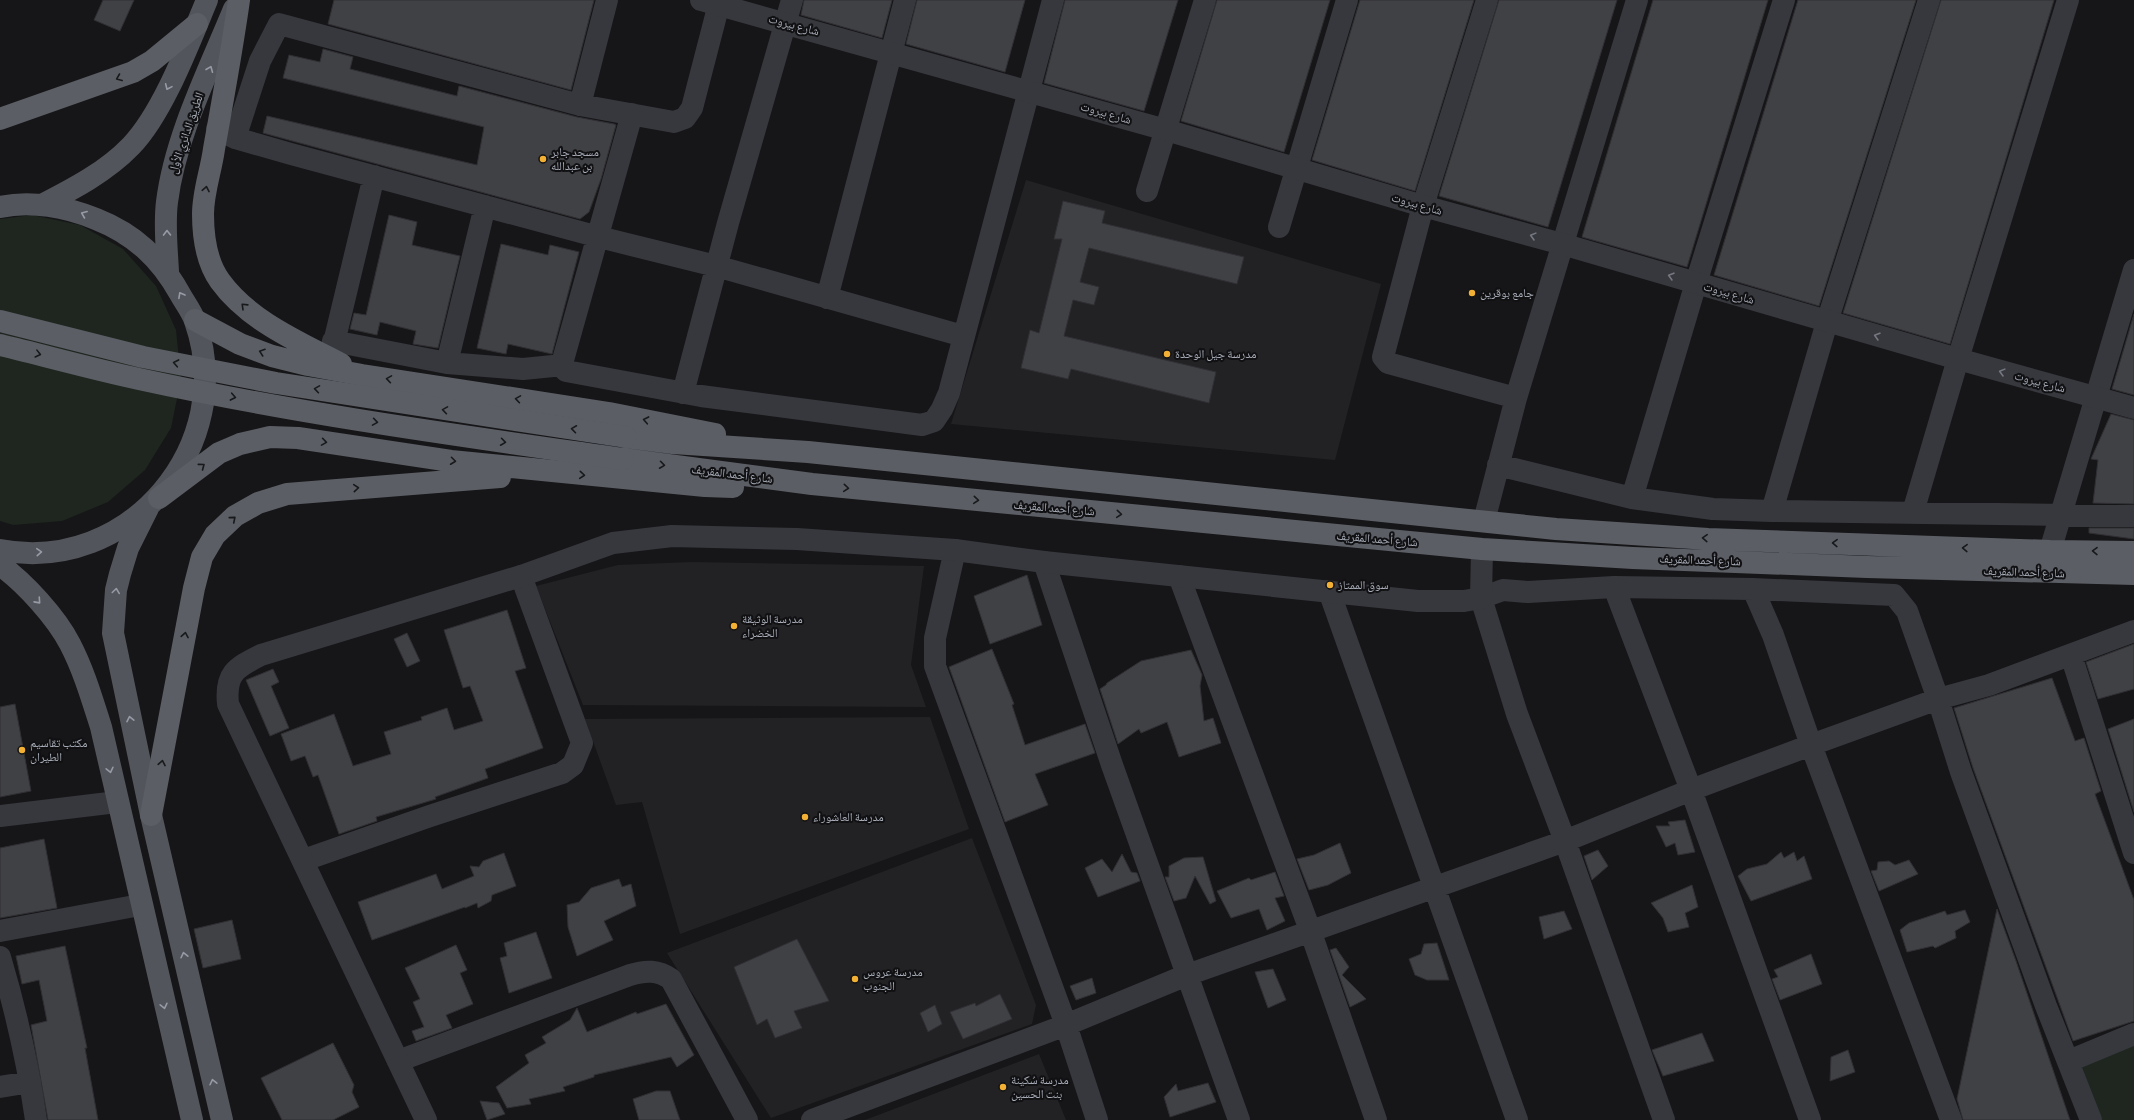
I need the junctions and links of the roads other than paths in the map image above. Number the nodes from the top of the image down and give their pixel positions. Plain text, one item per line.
1 (207, 0) edge
2 (238, 0) edge
3 (607, 0) edge
4 (792, 0) edge
5 (905, 0) edge
6 (1054, 0) edge
7 (1205, 0) edge
8 (1347, 0) edge
9 (1487, 0) edge
10 (1637, 0) edge
11 (1784, 0) edge
12 (1929, 0) edge
13 (2068, 0) edge
14 (713, 2) edge
15 (786, 23) junction
16 (197, 24) junction
17 (890, 51) junction
18 (1030, 92) junction
19 (580, 105) junction
20 (632, 114) junction
21 (0, 119) edge
22 (1166, 130) junction
23 (226, 133) junction
24 (1297, 169) junction
25 (374, 176) junction
26 (1147, 192) dead end
27 (42, 205) junction
28 (485, 206) junction
29 (1423, 206) junction
30 (0, 207) edge
31 (1279, 227) dead end
32 (599, 237) junction
33 (1562, 244) junction
34 (716, 266) junction
35 (2134, 270) edge
36 (168, 272) junction
37 (1696, 283) junction
38 (827, 298) junction
39 (195, 320) junction
40 (0, 321) edge
41 (1827, 322) junction
42 (963, 336) junction
43 (0, 345) edge
44 (332, 350) junction
45 (1958, 359) junction
46 (447, 363) junction
47 (562, 365) junction
48 (362, 375) junction
49 (683, 393) junction
50 (2096, 397) junction
51 (1516, 398) junction
52 (2134, 408) edge
53 (808, 452) junction
54 (1498, 465) junction
55 (553, 472) junction
56 (812, 484) junction
57 (1632, 498) junction
58 (154, 503) junction
59 (1772, 512) junction
60 (1913, 512) junction
61 (2060, 515) junction
62 (2134, 516) edge
63 (1484, 521) junction
64 (1482, 549) junction
65 (0, 550) edge
66 (955, 550) junction
67 (2050, 551) junction
68 (2134, 552) edge
69 (1044, 562) junction
70 (0, 564) edge
71 (2134, 574) edge
72 (521, 576) junction
73 (1179, 576) junction
74 (1614, 587) junction
75 (1753, 589) junction
76 (1329, 591) junction
77 (1481, 598) junction
78 (2134, 631) edge
79 (2071, 655) junction
80 (1938, 699) junction
81 (1810, 745) junction
82 (1690, 790) junction
83 (117, 802) junction
84 (151, 815) junction
85 (0, 816) edge
86 (1565, 841) junction
87 (2134, 853) edge
88 (304, 860) junction
89 (1434, 887) junction
90 (140, 905) junction
91 (1310, 930) junction
92 (0, 931) edge
93 (0, 957) edge
94 (1187, 975) junction
95 (1066, 1025) junction
96 (2134, 1034) edge
97 (398, 1061) junction
98 (2069, 1061) junction
99 (30, 1082) junction
100 (0, 1087) edge
101 (2089, 1119) edge
102 (36, 1120) edge
103 (192, 1120) edge
104 (222, 1120) edge
105 (426, 1120) edge
106 (747, 1120) edge
107 (812, 1120) edge
108 (1097, 1120) edge
109 (1239, 1120) edge
110 (1376, 1120) edge
111 (1517, 1120) edge
112 (1664, 1120) edge
113 (1810, 1120) edge
114 (1951, 1120) edge

1 - 16 main road
2 - 23 highway
36 -> 2 main road, الطريق الدائري الأول
3 - 19 street
4 - 15 street
5 - 17 street
6 - 18 street
7 - 22 street
8 - 24 street
9 - 29 street
10 - 33 street
11 - 37 street
12 - 41 street
13 - 45 street
14 - 15 street, شارع بيروت
14 - 20 street
15 - 17 street, شارع بيروت
15 - 34 street
16 -> 21 highway
16 -> 27 main road
17 - 18 street, شارع بيروت
17 - 38 street
18 - 22 street, شارع بيروت
18 - 42 street
19 - 20 street
19 - 23 street
20 - 32 street
22 - 24 street, شارع بيروت
22 - 26 street
23 - 25 street
44 -> 23 highway
24 - 29 street, شارع بيروت
24 - 31 street
25 - 28 street
25 - 44 street
27 - 30 main road
36 -> 27 main road
28 - 32 street
28 - 46 street
33 -> 29 street, شارع بيروت
29 - 51 street
32 - 34 street
32 - 47 street
37 -> 33 street, شارع بيروت
33 - 51 street
34 - 38 street
34 - 49 street
35 - 50 street
39 -> 36 main road
37 - 41 street, شارع بيروت
37 - 57 street
38 - 42 street
48 -> 39 highway
39 - 58 main road
53 -> 40 highway, شارع أحمد المقريف, bridge
45 -> 41 street, شارع بيروت
41 - 59 street
42 - 49 street
43 -> 56 highway, شارع أحمد المقريف, bridge
44 - 46 street
44 - 48 highway
50 -> 45 street, شارع بيروت
45 - 60 street
46 - 47 street
47 - 49 street
53 -> 48 highway
50 - 52 street, شارع بيروت
50 - 61 street
51 - 54 street
53 - 63 highway, شارع أحمد المقريف
54 - 57 street
54 - 63 street
55 -> 56 highway
58 -> 55 highway
84 -> 55 highway
56 -> 64 highway, شارع أحمد المقريف
57 - 59 street
65 -> 58 main road
84 -> 58 main road
59 - 60 street
60 - 61 street
61 - 62 street
61 - 67 street
67 -> 63 highway, شارع أحمد المقريف
64 - 71 highway, شارع أحمد المقريف
64 - 77 street
66 - 69 street
66 - 72 street
66 - 95 street
68 -> 67 highway, شارع أحمد المقريف
69 - 73 street
69 - 94 street
70 -> 83 main road
72 - 88 street
72 - 88 street
73 - 76 street
73 - 91 street
74 - 75 street
74 - 77 street
74 - 82 street
75 - 80 street
75 - 81 street
76 - 77 street
76 - 89 street
77 - 86 street
78 - 79 street
79 - 80 street
79 - 87 street
80 - 81 street
80 - 98 street
81 - 82 street
81 - 114 street
82 - 86 street
82 - 113 street
83 - 85 street
83 - 90 main road
104 -> 84 main road
86 - 89 street
86 - 112 street
88 - 97 street
89 - 91 street
89 - 111 street
90 - 92 street
90 -> 103 main road
91 - 94 street
91 - 110 street
93 - 99 street
94 - 95 street
94 - 109 street
95 - 107 street
95 - 108 street
96 - 98 street
97 - 105 street
97 - 106 street
98 - 101 street
99 - 100 street
99 - 102 street

